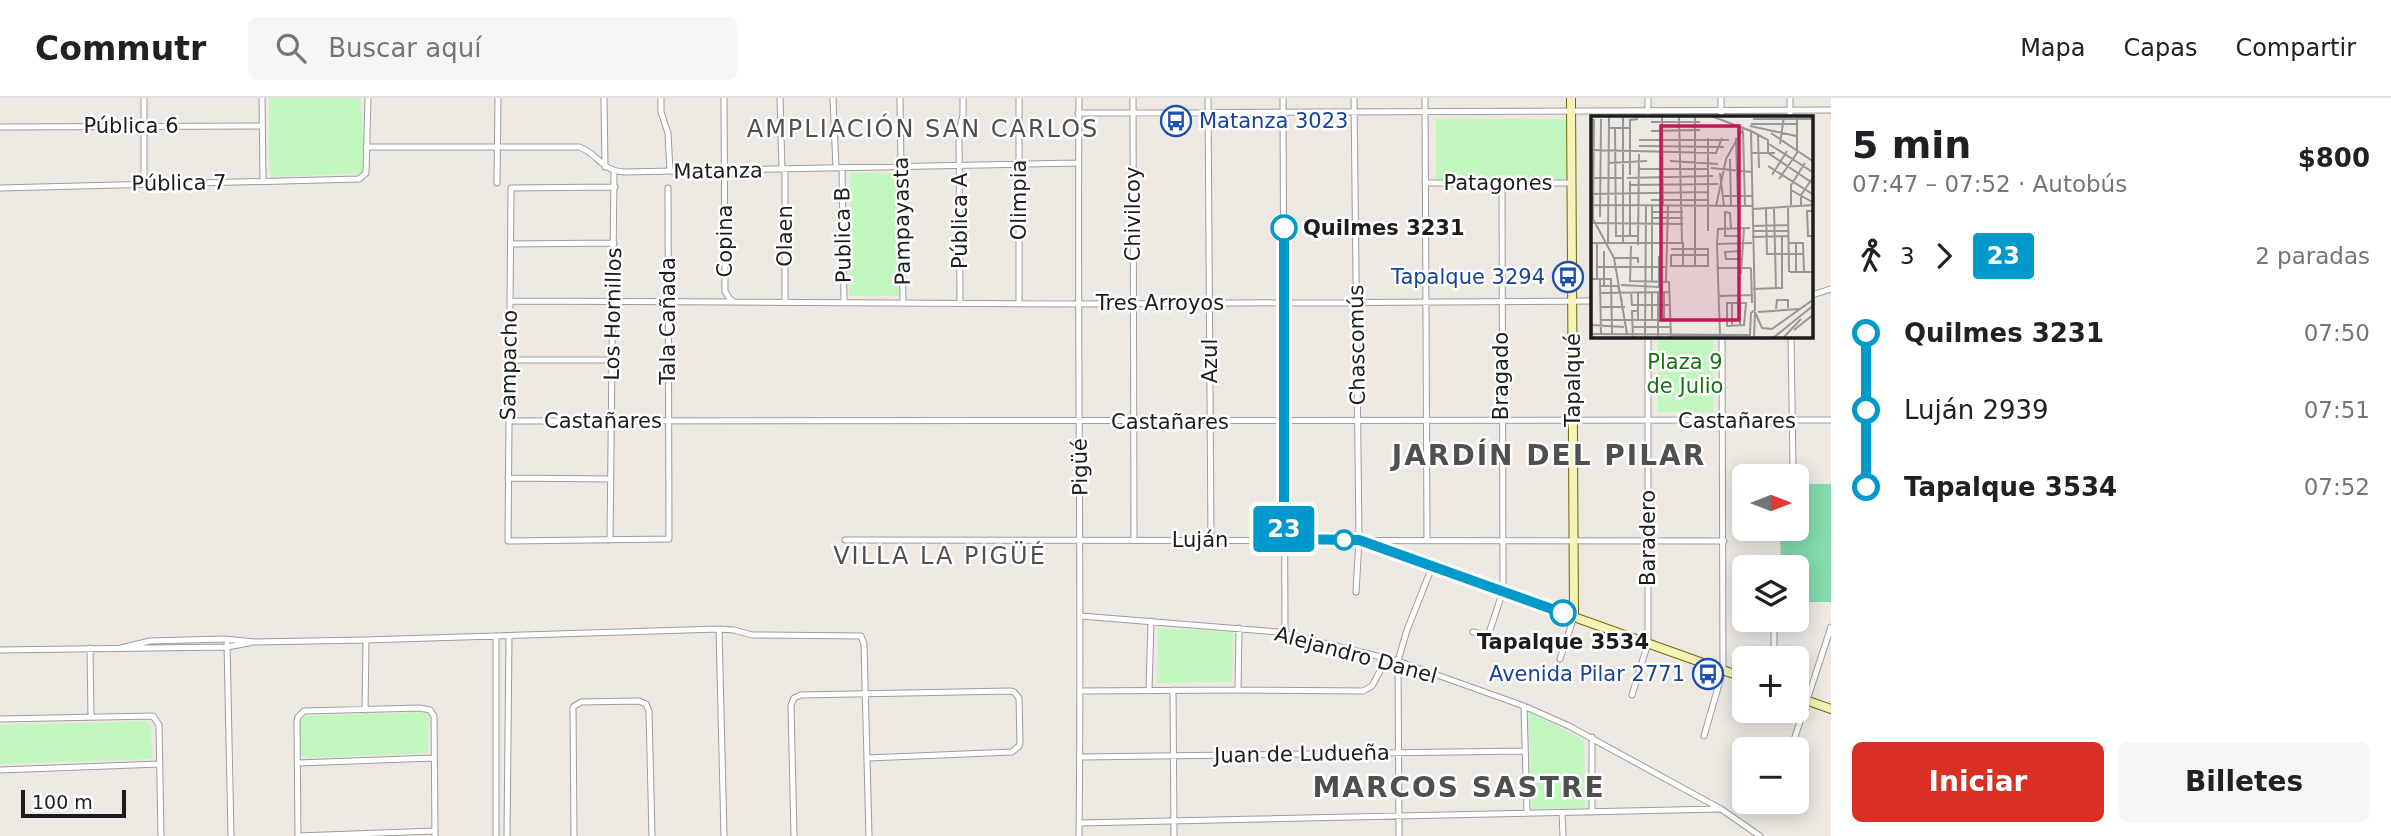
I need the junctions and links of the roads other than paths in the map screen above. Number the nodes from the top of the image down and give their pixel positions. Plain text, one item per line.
1 (144, 98) edge
2 (262, 98) edge
3 (368, 98) edge
4 (498, 98) edge
5 (604, 98) edge
6 (660, 98) edge
7 (724, 98) edge
8 (780, 98) edge
9 (833, 98) edge
10 (900, 98) edge
11 (963, 98) edge
12 (1019, 98) edge
13 (1079, 98) edge
14 (1133, 98) edge
15 (1208, 98) edge
16 (1283, 98) edge
17 (1354, 98) edge
18 (1425, 98) edge
19 (1572, 98) edge
20 (1648, 98) edge
21 (1721, 98) edge
22 (1790, 98) edge
23 (1831, 110) edge
24 (1572, 112) junction
25 (1079, 113) junction
26 (1208, 113) junction
27 (1283, 113) junction
28 (1354, 113) junction
29 (1425, 113) junction
30 (1133, 114) junction
31 (1721, 114) edge
32 (1790, 114) edge
33 (1648, 115) edge
34 (145, 126) junction
35 (262, 126) junction
36 (0, 127) edge
37 (498, 146) junction
38 (366, 147) junction
39 (1078, 163) junction
40 (1018, 164) junction
41 (960, 165) junction
42 (605, 167) junction
43 (901, 167) junction
44 (839, 168) junction
45 (784, 169) junction
46 (725, 170) junction
47 (670, 171) junction
48 (614, 172) junction
49 (263, 181) junction
50 (144, 183) junction
51 (497, 183) dead end
52 (1425, 183) junction
53 (1502, 183) junction
54 (1572, 183) junction
55 (615, 187) junction
56 (0, 188) edge
57 (668, 188) dead end
58 (614, 243) junction
59 (511, 244) junction
60 (1831, 289) edge
61 (1814, 294) edge
62 (731, 300) junction
63 (510, 301) junction
64 (1501, 301) junction
65 (1572, 301) junction
66 (1591, 301) edge
67 (613, 302) junction
68 (668, 302) junction
69 (785, 302) junction
70 (844, 302) junction
71 (903, 302) junction
72 (960, 302) junction
73 (1356, 302) junction
74 (1426, 302) junction
75 (1019, 303) junction
76 (1078, 303) junction
77 (1134, 303) junction
78 (1209, 303) junction
79 (1284, 303) junction
80 (1648, 338) edge
81 (1722, 338) edge
82 (1791, 338) edge
83 (509, 360) junction
84 (612, 360) junction
85 (1792, 420) junction
86 (1831, 420) edge
87 (509, 421) junction
88 (612, 421) junction
89 (668, 421) junction
90 (1210, 421) junction
91 (1358, 421) junction
92 (1426, 421) junction
93 (1502, 421) junction
94 (1573, 421) junction
95 (1648, 421) junction
96 (1723, 421) junction
97 (1079, 422) junction
98 (1134, 422) junction
99 (1284, 422) junction
100 (1793, 464) edge
101 (508, 478) junction
102 (611, 479) junction
103 (1211, 539) junction
104 (1284, 539) junction
105 (610, 540) junction
106 (845, 540) dead end
107 (1134, 540) junction
108 (1359, 540) junction
109 (1427, 540) junction
110 (1502, 540) junction
111 (1573, 540) junction
112 (1080, 541) junction
113 (1648, 541) junction
114 (1724, 541) junction
115 (1432, 567) junction
116 (1503, 591) junction
117 (1356, 592) dead end
118 (1081, 616) junction
119 (1574, 617) junction
120 (1151, 621) junction
121 (1831, 627) edge
122 (1239, 628) junction
123 (719, 629) junction
124 (1473, 632) dead end
125 (1285, 634) junction
126 (496, 636) junction
127 (509, 636) junction
128 (227, 639) junction
129 (366, 640) junction
130 (255, 642) junction
131 (1648, 643) junction
132 (228, 647) junction
133 (90, 648) junction
134 (121, 648) junction
135 (0, 650) edge
136 (1387, 658) junction
137 (1560, 660) dead end
138 (1398, 661) junction
139 (1723, 670) junction
140 (1732, 673) edge
141 (1149, 690) junction
142 (1173, 690) junction
143 (1238, 690) junction
144 (1080, 691) junction
145 (866, 694) junction
146 (1809, 694) edge
147 (1632, 695) dead end
148 (1809, 701) edge
149 (1524, 706) junction
150 (1831, 709) edge
151 (365, 710) junction
152 (91, 716) junction
153 (0, 719) edge
154 (1704, 736) dead end
155 (1591, 737) junction
156 (1525, 751) junction
157 (1399, 753) junction
158 (1174, 756) junction
159 (1080, 757) junction
160 (434, 758) junction
161 (867, 758) junction
162 (298, 763) junction
163 (160, 764) junction
164 (0, 770) edge
165 (1721, 808) junction
166 (1592, 812) junction
167 (1527, 813) junction
168 (1562, 813) junction
169 (1399, 817) junction
170 (1174, 821) junction
171 (1079, 823) junction
172 (435, 833) edge
173 (161, 836) edge
174 (231, 836) edge
175 (299, 836) edge
176 (496, 836) edge
177 (507, 836) edge
178 (574, 836) edge
179 (652, 836) edge
180 (724, 836) edge
181 (794, 836) edge
182 (869, 836) edge
183 (1079, 836) edge
184 (1174, 836) edge
185 (1399, 836) edge
186 (1563, 836) edge
187 (1760, 836) edge

1 - 34 street
2 - 35 street
3 - 38 street
4 - 37 street
5 - 42 street
6 - 47 street
7 - 46 street, Copina
8 - 45 street, Olaen
9 - 44 street, Publica B
10 - 43 street, Pampayasta
11 - 41 street, Pública A
12 - 40 street, Olimpia
13 - 25 street, Pigüé
14 - 30 street, Chivilcoy
15 - 26 street, Azul
16 - 27 street
17 - 28 street, Chascomús
18 - 29 street
19 - 24 main road, Tapalqué
20 - 33 street
21 - 31 street
22 - 32 street
23 - 32 street
24 - 29 street
24 - 33 street
24 - 54 main road, Tapalqué
25 - 30 street
25 - 39 street, Pigüé
26 - 27 street
26 - 30 street
26 - 78 street, Azul
27 - 28 street
27 - 79 street
28 - 29 street
28 - 73 street, Chascomús
29 - 52 street
30 - 77 street, Chivilcoy
31 - 32 street
31 - 33 street
34 - 35 street, Pública 6
34 - 36 street, Pública 6
34 - 50 street
35 - 49 street
37 - 38 street
37 - 42 street
37 - 51 street
38 - 49 street, Pública 7
39 - 40 street, Matanza
39 - 76 street, Pigüé
40 - 41 street, Matanza
40 - 75 street, Olimpia
41 - 43 street, Matanza
41 - 72 street, Pública A
42 - 48 street
43 - 44 street, Matanza
43 - 71 street, Pampayasta
44 - 45 street, Matanza
44 - 70 street, Publica B
45 - 46 street, Matanza
45 - 69 street, Olaen
46 - 47 street, Matanza
46 - 62 street, Copina
47 - 48 street, Matanza
48 - 55 street, Los Hornillos
49 - 50 street, Pública 7
50 - 56 street, Pública 7
52 - 53 street, Patagones
52 - 74 street
53 - 54 street, Patagones
53 - 64 street, Bragado
54 - 65 main road, Tapalqué
55 - 58 street, Los Hornillos
55 - 59 street, Sampacho
57 - 68 street, Tala Cañada
58 - 59 street
58 - 67 street, Los Hornillos
59 - 63 street, Sampacho
60 - 61 street
62 - 68 street, Tres Arroyos
62 - 69 street, Tres Arroyos
63 - 67 street, Tres Arroyos
63 - 83 street, Sampacho
64 - 65 street, Tres Arroyos
64 - 74 street, Tres Arroyos
64 - 93 street, Bragado
65 - 66 street, Tres Arroyos
65 - 94 main road, Tapalqué
67 - 68 street, Tres Arroyos
67 - 84 street, Los Hornillos
68 - 89 street, Tala Cañada
69 - 70 street, Tres Arroyos
70 - 71 street, Tres Arroyos
71 - 72 street, Tres Arroyos
72 - 75 street, Tres Arroyos
73 - 74 street, Tres Arroyos
73 - 79 street, Tres Arroyos
73 - 91 street, Chascomús
74 - 92 street
75 - 76 street, Tres Arroyos
76 - 77 street, Tres Arroyos
76 - 97 street, Pigüé
77 - 78 street, Tres Arroyos
77 - 98 street, Chivilcoy
78 - 79 street, Tres Arroyos
78 - 90 street, Azul
79 - 99 street
80 - 95 street, Baradero
81 - 96 street
82 - 85 street
83 - 84 street
83 - 87 street, Sampacho
84 - 88 street, Los Hornillos
85 - 86 street, Castañares
85 - 96 street, Castañares
85 - 100 street
87 - 88 street, Castañares
87 - 101 street, Sampacho
88 - 89 street, Castañares
88 - 102 street, Los Hornillos
89 - 97 street, Castañares
89 - 105 street, Tala Cañada
90 - 98 street, Castañares
90 - 99 street, Castañares
90 - 103 street, Azul
91 - 92 street, Castañares
91 - 99 street, Castañares
91 - 108 street, Chascomús
92 - 93 street, Castañares
92 - 109 street
93 - 94 street, Castañares
93 - 110 street, Bragado
94 - 95 street, Castañares
94 - 111 main road, Tapalqué
95 - 96 street, Castañares
95 - 113 street, Baradero
96 - 114 street
97 - 98 street, Castañares
97 - 112 street, Pigüé
98 - 107 street, Chivilcoy
99 - 104 street
101 - 102 street
101 - 105 street, Sampacho
102 - 105 street, Los Hornillos
103 - 104 street, Luján
103 - 107 street, Luján
104 - 108 street, Luján
104 - 125 street
106 - 112 street, Luján
107 - 112 street, Luján
108 - 109 street, Luján
108 - 115 street
108 - 117 street, Chascomús
109 - 110 street, Luján
110 - 111 street, Luján
110 - 116 street, Bragado
111 - 113 street, Luján
111 - 119 main road, Tapalqué
112 - 118 street, Pigüé
113 - 114 street, Luján
113 - 131 street, Baradero
114 - 139 street
115 - 116 street
115 - 138 street
116 - 119 street
116 - 124 street, Bragado
118 - 120 street, Alejandro Danel
118 - 144 street, Pigüé
119 - 131 main road
119 - 137 street, Tapalqué
120 - 122 street, Alejandro Danel
120 - 141 street
121 - 146 street
122 - 125 street, Alejandro Danel
122 - 143 street
123 - 127 street
123 - 145 street
123 - 180 street
125 - 136 street, Alejandro Danel
126 - 127 street
126 - 129 street
126 - 176 street
127 - 177 street
128 - 130 street
128 - 132 street
128 - 134 street
129 - 130 street
129 - 151 street
130 - 132 street
131 - 139 main road
131 - 147 street, Baradero
132 - 134 street
132 - 174 street
133 - 134 street
133 - 135 street
133 - 152 street
136 - 138 street, Alejandro Danel
136 - 143 street
138 - 149 street, Alejandro Danel
138 - 157 street
139 - 140 main road
139 - 154 street
141 - 142 street
141 - 144 street
142 - 143 street
142 - 158 street
144 - 159 street, Pigüé
145 - 161 street
145 - 161 street
145 - 181 street
148 - 150 main road
149 - 155 street, Alejandro Danel
149 - 156 street
151 - 160 street
151 - 162 street
152 - 153 street
152 - 163 street
155 - 165 street, Alejandro Danel
155 - 166 street
156 - 157 street, Juan de Ludueña
156 - 167 street
157 - 158 street, Juan de Ludueña
157 - 169 street
158 - 159 street, Juan de Ludueña
158 - 170 street
159 - 171 street, Pigüé
160 - 162 street
160 - 172 street
161 - 182 street
162 - 175 street
163 - 164 street
163 - 173 street
165 - 166 street
165 - 187 street, Alejandro Danel
166 - 168 street
167 - 168 street
167 - 169 street
168 - 186 street
169 - 170 street
169 - 185 street
170 - 171 street
170 - 184 street
171 - 183 street, Pigüé
172 - 175 street
178 - 179 street

